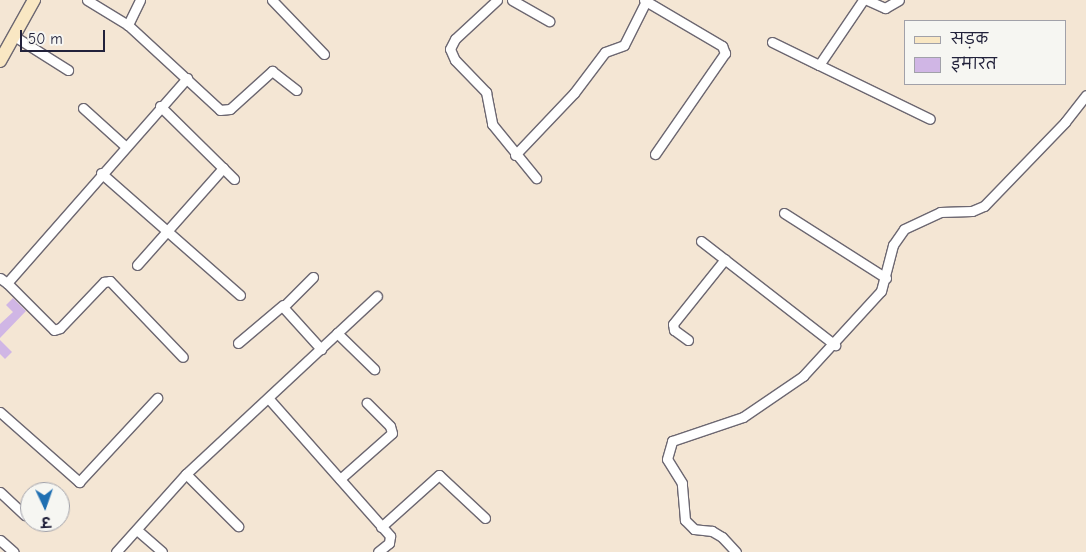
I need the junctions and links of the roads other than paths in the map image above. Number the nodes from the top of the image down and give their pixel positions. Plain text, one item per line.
1 (34, 0) edge
2 (87, 0) edge
3 (140, 0) edge
4 (272, 0) edge
5 (497, 0) edge
6 (512, 0) edge
7 (862, 0) edge
8 (867, 0) edge
9 (899, 0) edge
10 (645, 1) edge
11 (549, 21) dead end
12 (128, 25) junction
13 (14, 36) junction
14 (772, 42) dead end
15 (324, 54) dead end
16 (0, 60) edge
17 (820, 65) junction
18 (68, 70) dead end
19 (187, 78) junction
20 (296, 90) dead end
21 (1086, 95) edge
22 (160, 106) junction
23 (83, 108) dead end
24 (930, 119) dead end
25 (125, 146) junction
26 (655, 154) dead end
27 (514, 155) junction
28 (223, 168) junction
29 (101, 172) junction
30 (536, 178) dead end
31 (234, 179) dead end
32 (784, 212) dead end
33 (168, 231) junction
34 (701, 241) dead end
35 (725, 259) junction
36 (138, 265) dead end
37 (313, 277) dead end
38 (886, 278) junction
39 (3, 281) edge
40 (240, 295) dead end
41 (377, 296) dead end
42 (283, 305) junction
43 (337, 334) junction
44 (688, 340) dead end
45 (238, 343) dead end
46 (835, 345) junction
47 (321, 349) junction
48 (183, 357) dead end
49 (374, 369) dead end
50 (157, 398) dead end
51 (269, 399) junction
52 (367, 403) dead end
53 (0, 412) edge
54 (186, 474) junction
55 (340, 479) junction
56 (0, 492) edge
57 (20, 511) edge
58 (485, 518) dead end
59 (238, 526) dead end
60 (381, 526) junction
61 (137, 530) junction
62 (0, 540) edge
63 (13, 552) edge
64 (116, 552) edge
65 (162, 552) edge
66 (378, 552) edge
67 (736, 552) edge

1 - 13 street
2 - 12 street
3 - 12 street
4 - 15 street
5 - 27 street
6 - 11 street
7 - 17 street
8 - 9 street
10 - 26 street
10 - 27 street
12 - 19 street
13 - 16 street
13 - 18 street
14 - 17 street
17 - 24 street
19 - 20 street
19 - 22 street
21 - 38 street
22 - 25 street
22 - 28 street
23 - 25 street
25 - 29 street
27 - 30 street
28 - 31 street
28 - 33 street
29 - 33 street
29 - 39 street
32 - 38 street
33 - 36 street
33 - 40 street
34 - 35 street
35 - 44 street
35 - 46 street
37 - 42 street
38 - 46 street
39 - 48 street
41 - 43 street
42 - 45 street
42 - 47 street
43 - 47 street
43 - 49 street
46 - 67 street
47 - 51 street
50 - 53 street
51 - 54 street
51 - 55 street
52 - 55 street
54 - 59 street
54 - 61 street
55 - 60 street
56 - 57 street
58 - 60 street
60 - 66 street
61 - 64 street
61 - 65 street
62 - 63 street

